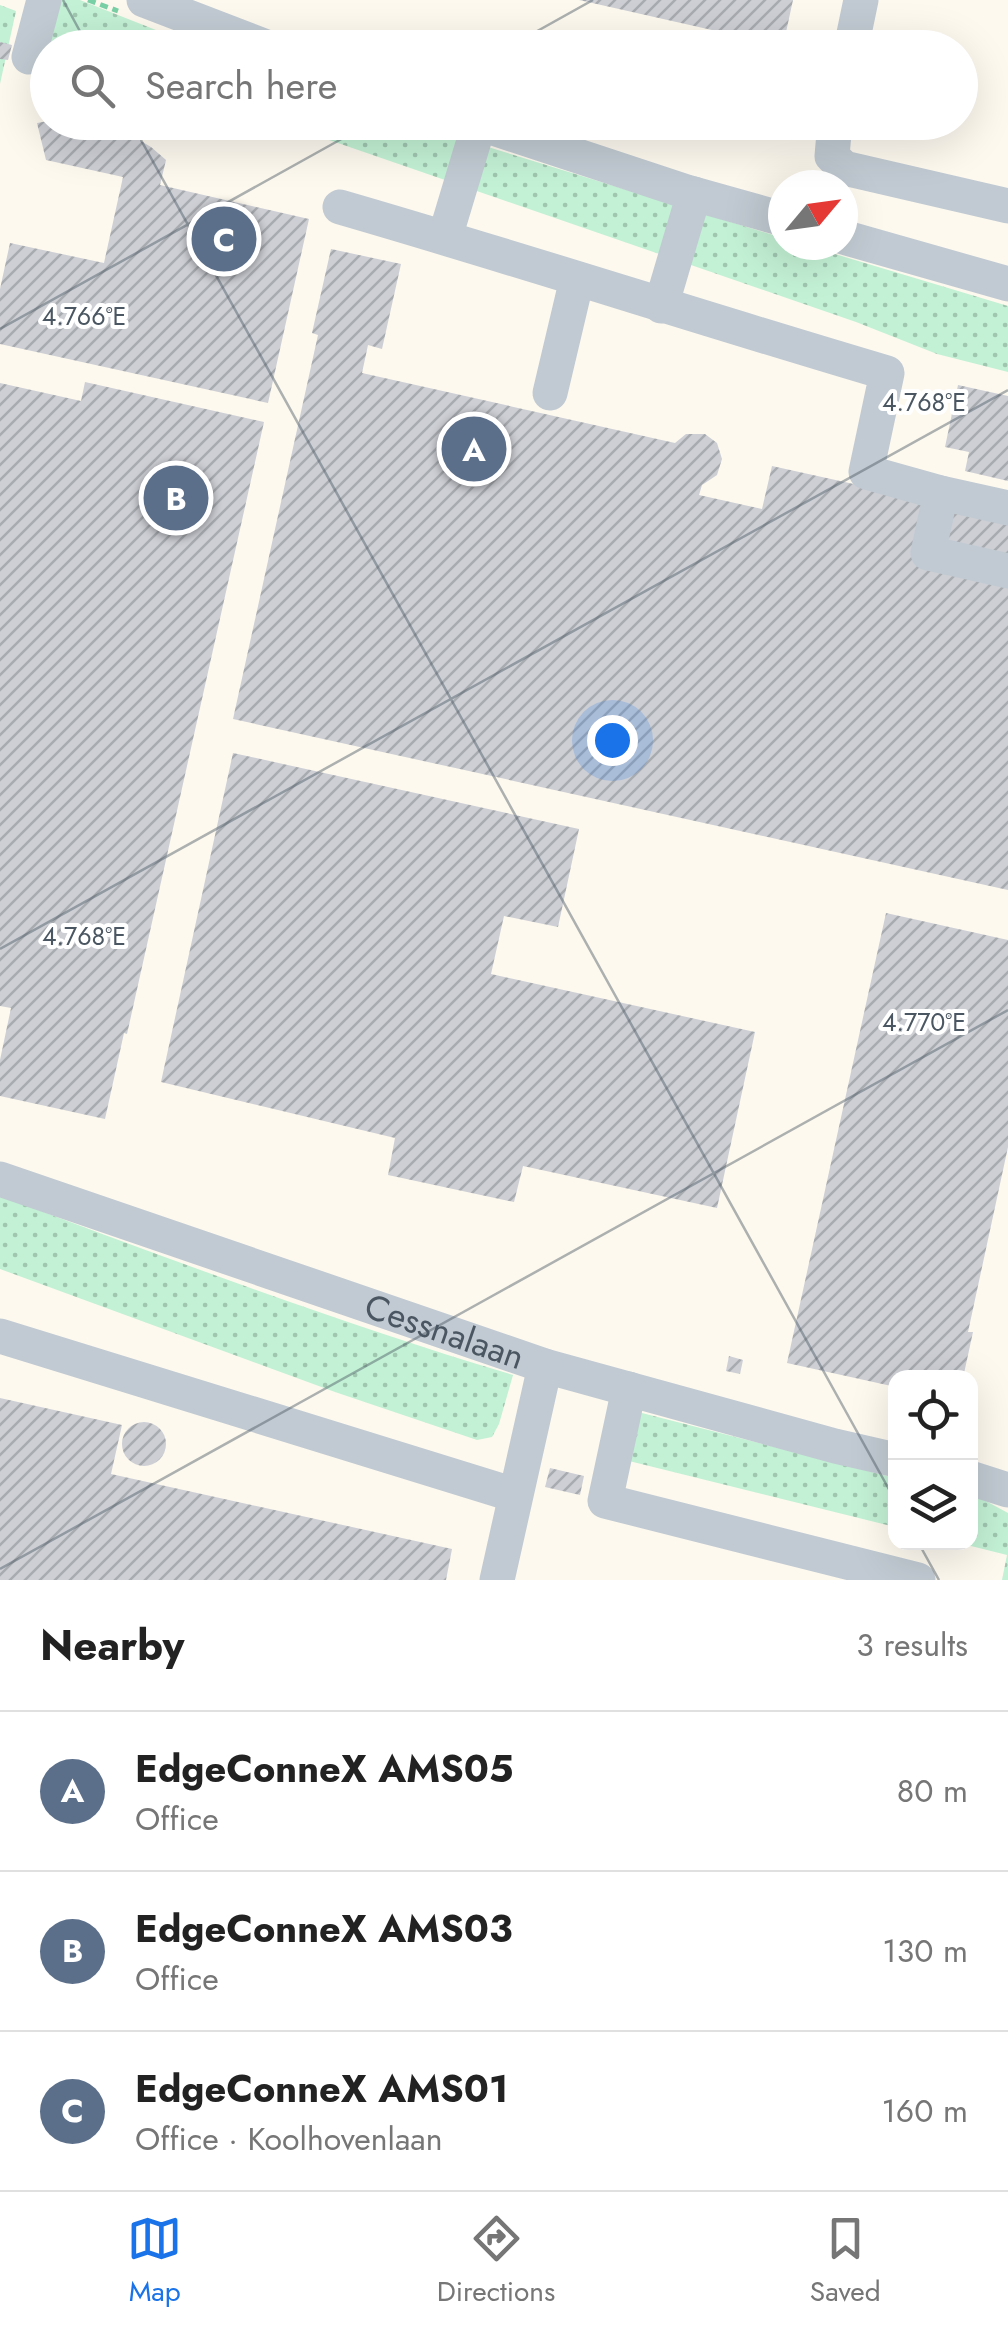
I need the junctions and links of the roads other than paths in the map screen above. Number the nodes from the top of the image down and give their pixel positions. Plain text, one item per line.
1 (44, 0) edge
2 (144, 0) edge
3 (861, 0) edge
4 (36, 30) edge
5 (222, 30) edge
6 (855, 30) edge
7 (30, 53) edge
8 (29, 57) dead end
9 (472, 140) edge
10 (529, 140) edge
11 (833, 140) edge
12 (694, 194) junction
13 (1008, 206) edge
14 (340, 207) dead end
15 (768, 216) edge
16 (445, 237) junction
17 (858, 241) edge
18 (577, 279) junction
19 (1008, 284) edge
20 (661, 306) junction
21 (550, 393) dead end
22 (941, 493) junction
23 (1008, 508) edge
24 (1008, 571) edge
25 (0, 1179) edge
26 (0, 1336) edge
27 (545, 1366) junction
28 (629, 1389) junction
29 (888, 1458) edge
30 (515, 1495) junction
31 (497, 1580) edge
32 (918, 1580) edge

1 - 4 street
2 - 5 street
3 - 6 street
7 - 8 street
9 - 16 street
10 - 12 street
11 - 13 street
12 - 15 street
12 - 20 street
14 - 16 street
16 - 18 street
17 - 19 street
18 - 20 street
18 - 21 street
20 - 22 street
22 - 23 street
22 - 24 street
25 - 27 street, Cessnalaan
26 - 30 street
27 - 28 street, Cessnalaan
27 - 30 street
28 - 29 street, Cessnalaan
28 - 32 street
30 - 31 street

